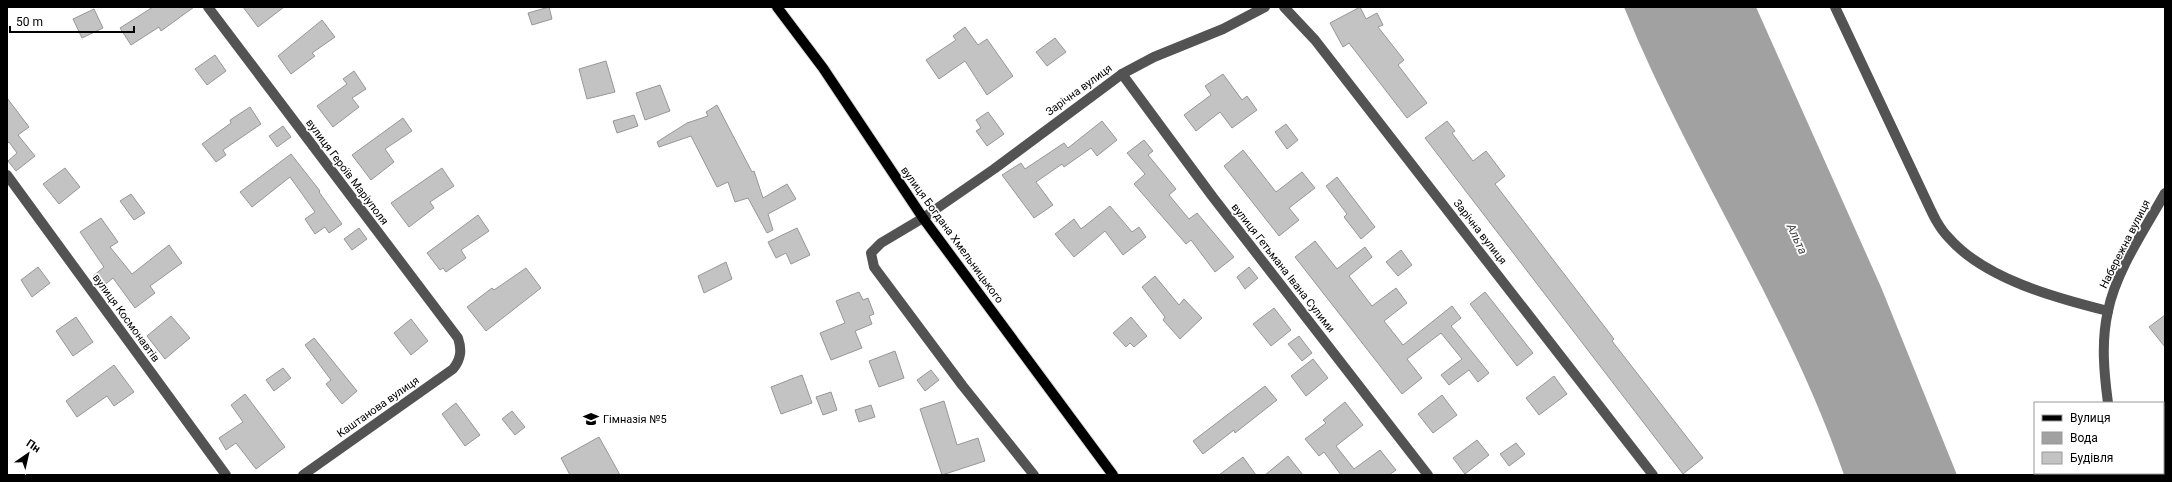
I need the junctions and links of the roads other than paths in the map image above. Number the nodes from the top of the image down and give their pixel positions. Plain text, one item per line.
1 (208, 7) edge
2 (777, 7) edge
3 (1265, 7) edge
4 (1284, 7) edge
5 (1835, 7) edge
6 (1122, 74) junction
7 (7, 175) edge
8 (2165, 193) edge
9 (923, 218) junction
10 (2108, 311) junction
11 (461, 354) joint
12 (2108, 402) edge
13 (226, 475) edge
14 (303, 475) edge
15 (1034, 475) edge
16 (1113, 475) edge
17 (1428, 475) edge
18 (1653, 475) edge

1 - 11 street, вулиця Героїв Маріуполя
2 - 9 main road, вулиця Богдана Хмельницького
3 - 6 street, Зарічна вулиця
4 - 18 street, Зарічна вулиця
5 - 10 street
6 - 9 street, Зарічна вулиця
6 - 17 street, вулиця Гетьмана Івана Сулими
7 - 13 street, вулиця Космонавтів
8 - 10 street, Набережна вулиця
9 - 15 street, Зарічна вулиця
9 - 16 main road, вулиця Богдана Хмельницького
10 - 12 street, Набережна вулиця
11 - 14 street, Каштанова вулиця

